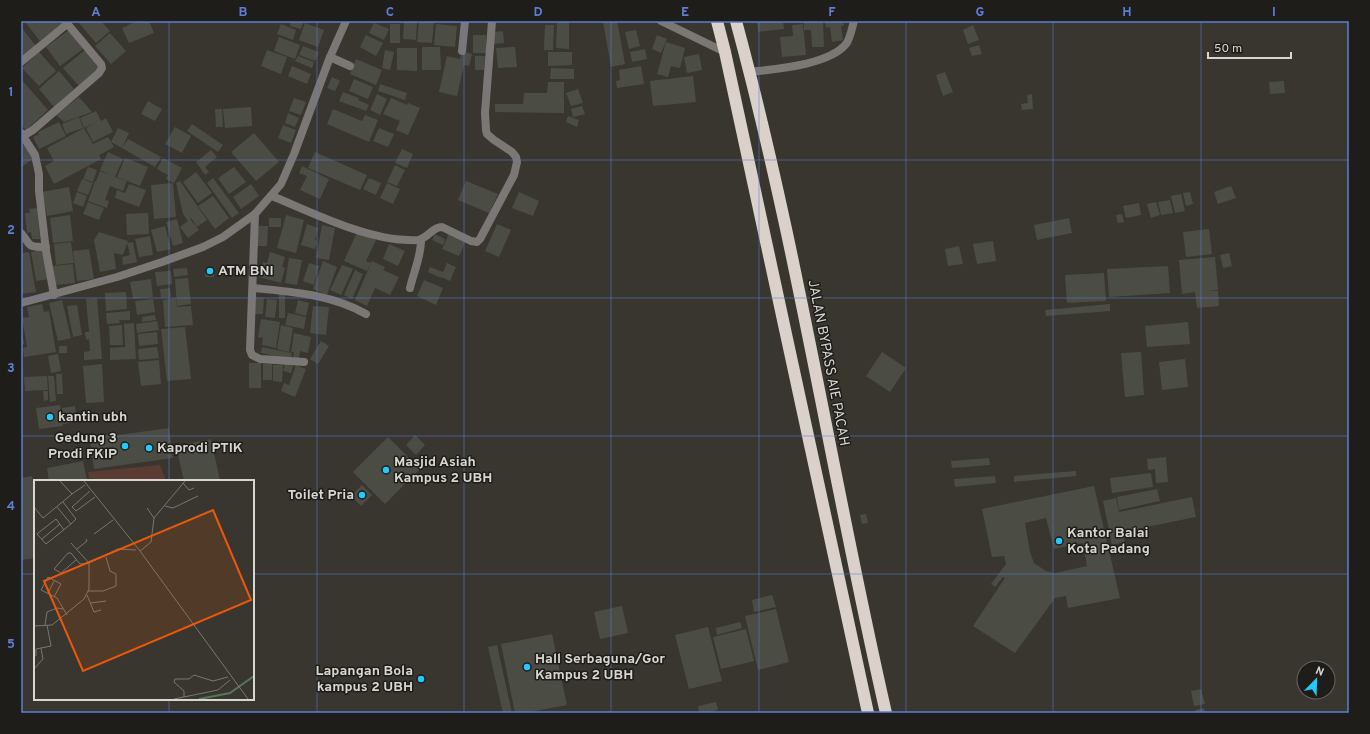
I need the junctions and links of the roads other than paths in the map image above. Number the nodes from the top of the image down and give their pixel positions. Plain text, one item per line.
1 (346, 21) edge
2 (465, 21) edge
3 (492, 21) edge
4 (661, 21) edge
5 (717, 21) edge
6 (736, 21) edge
7 (854, 21) edge
8 (66, 23) edge
9 (462, 51) dead end
10 (725, 52) junction
11 (330, 56) junction
12 (21, 62) edge
13 (350, 66) dead end
14 (750, 72) junction
15 (22, 134) edge
16 (773, 176) junction
17 (753, 181) junction
18 (272, 196) junction
19 (255, 214) junction
20 (21, 233) edge
21 (421, 240) junction
22 (46, 247) junction
23 (253, 288) junction
24 (410, 288) dead end
25 (54, 295) junction
26 (21, 303) edge
27 (366, 314) dead end
28 (304, 362) dead end
29 (868, 713) edge
30 (886, 713) edge

1 - 11 street
2 - 9 street
3 - 21 street
4 - 10 street
5 - 10 highway
6 - 14 highway, JALAN BYPASS AIE PACAH
7 - 14 street
8 - 12 street
8 - 15 street
10 - 17 highway
11 - 13 street
11 - 18 street
14 - 16 highway, JALAN BYPASS AIE PACAH
15 - 22 street
16 - 17 highway
16 - 30 highway, JALAN BYPASS AIE PACAH
17 - 29 highway
18 - 19 street
18 - 21 street
19 - 23 street
19 - 25 street
20 - 22 street
21 - 24 street
22 - 25 street
23 - 27 street
23 - 28 street
25 - 26 street

